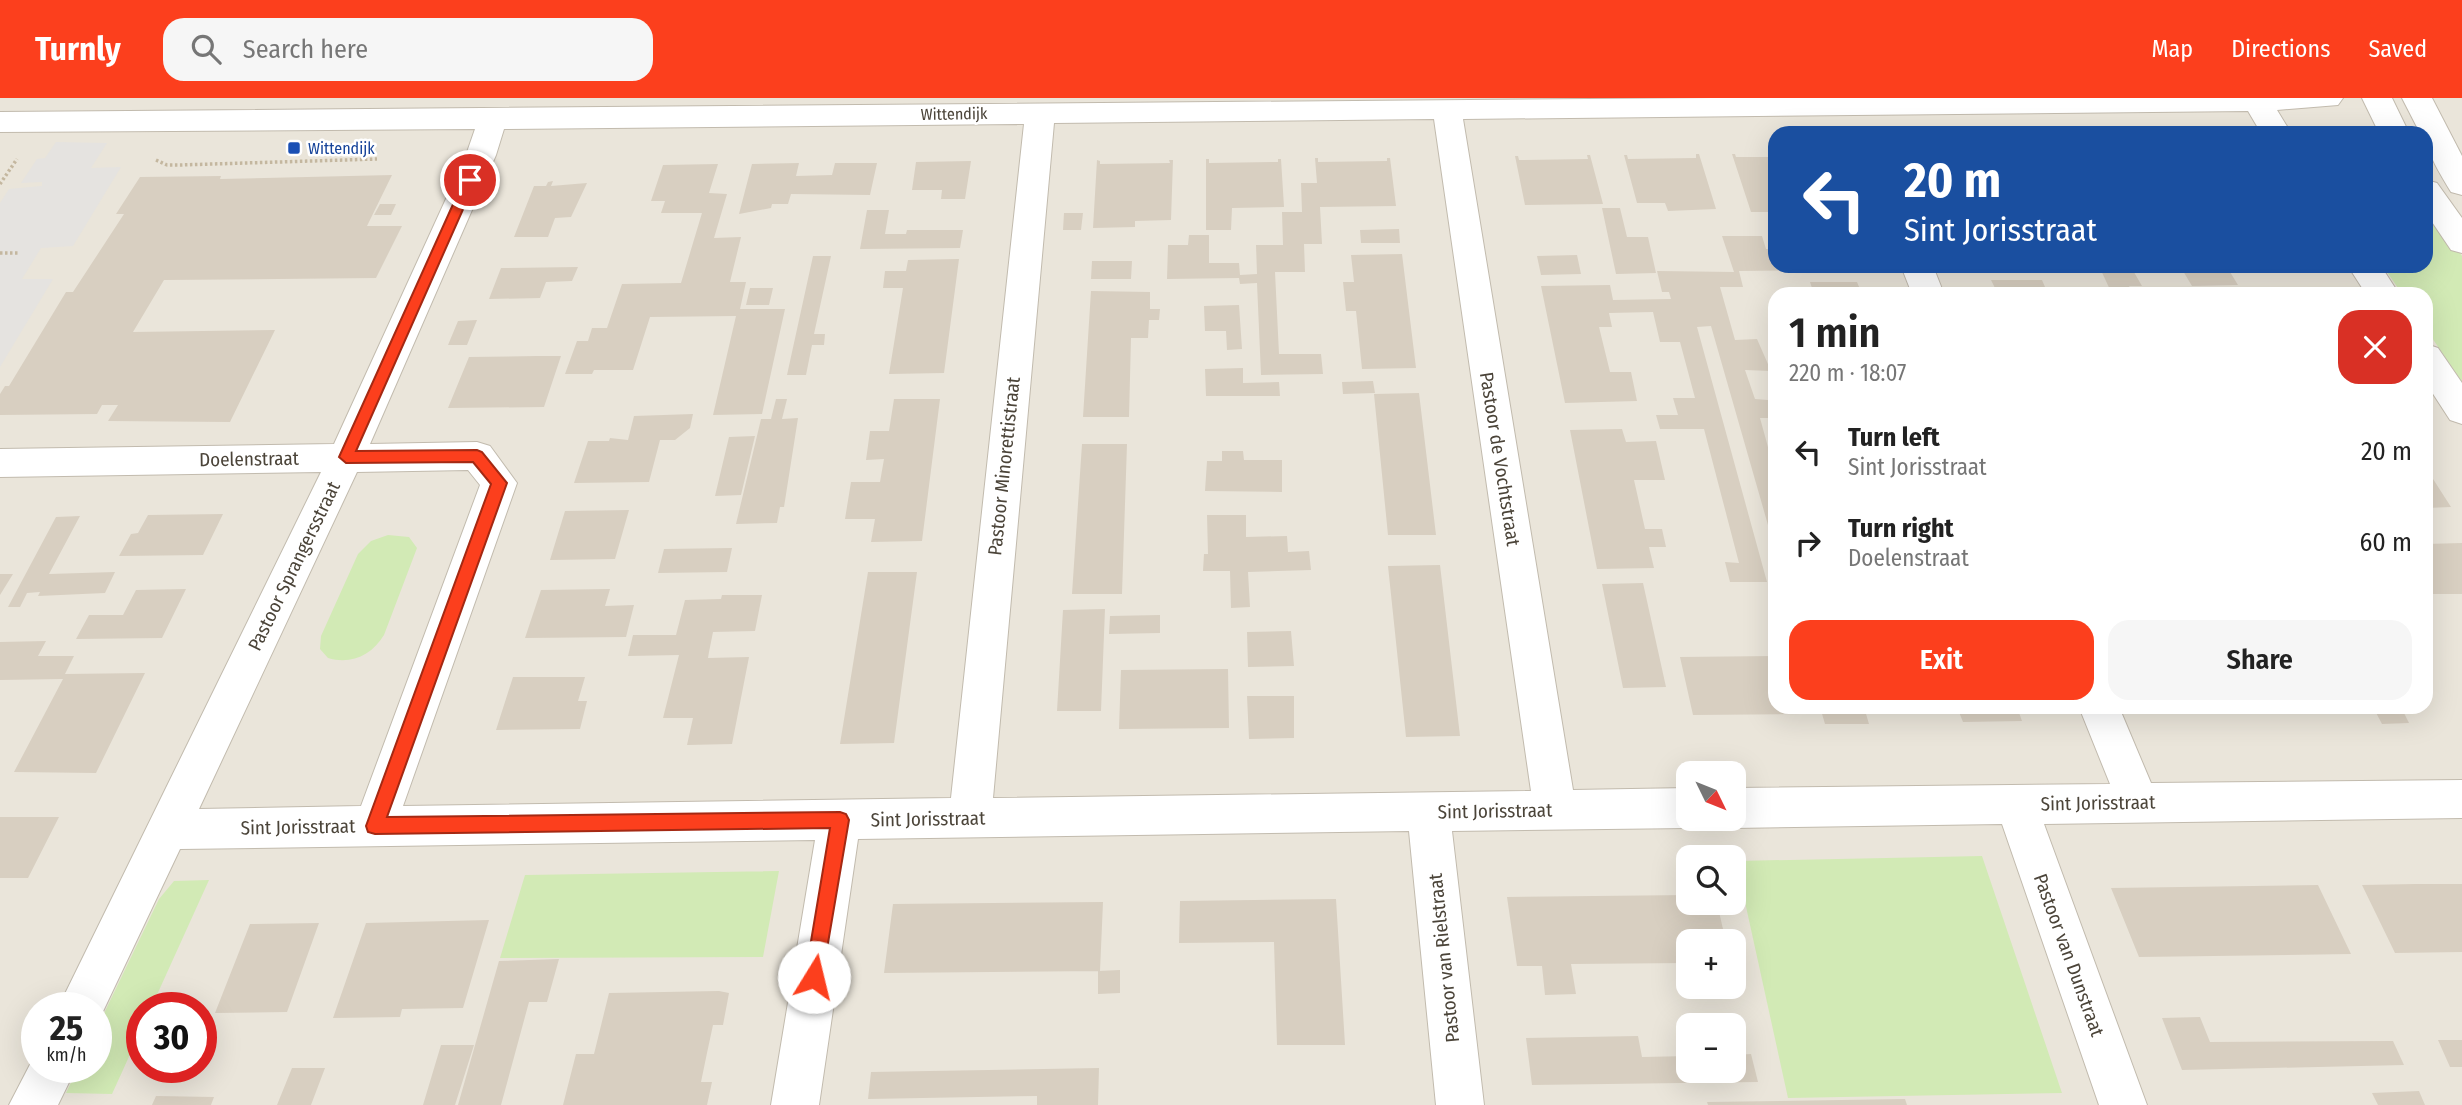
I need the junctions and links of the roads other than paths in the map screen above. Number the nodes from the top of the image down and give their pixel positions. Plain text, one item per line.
1 (2328, 98) edge
2 (2377, 98) edge
3 (2417, 98) edge
4 (1654, 102) edge
5 (2257, 102) junction
6 (1852, 104) junction
7 (851, 106) edge
8 (1448, 109) junction
9 (1040, 113) junction
10 (493, 118) junction
11 (0, 122) edge
12 (1860, 126) edge
13 (2272, 126) edge
14 (2391, 126) edge
15 (2431, 126) edge
16 (2433, 129) edge
17 (2462, 186) edge
18 (2433, 200) edge
19 (2462, 242) edge
20 (2433, 368) edge
21 (2462, 411) edge
22 (346, 457) junction
23 (0, 463) edge
24 (2102, 714) edge
25 (2462, 799) edge
26 (2138, 802) junction
27 (2016, 804) junction
28 (1676, 808) edge
29 (1746, 808) edge
30 (1555, 810) junction
31 (1428, 811) junction
32 (970, 818) junction
33 (840, 820) junction
34 (375, 826) junction
35 (168, 829) junction
36 (89, 992) edge
37 (44, 1083) edge
38 (33, 1105) edge
39 (795, 1105) edge
40 (1460, 1105) edge
41 (2123, 1105) edge

1 - 5 street, Wittendijk
2 - 14 street
3 - 15 street
4 - 6 street, Wittendijk
4 - 8 street, Wittendijk
5 - 6 street, Wittendijk
5 - 13 street
6 - 12 street
7 - 9 street, Wittendijk
7 - 10 street, Wittendijk
8 - 9 street, Wittendijk
8 - 30 street, Pastoor de Vochtstraat
9 - 32 street, Pastoor Minorettistraat
10 - 11 street, Wittendijk
10 - 22 street, Pastoor Sprangersstraat
16 - 17 street
18 - 19 street
20 - 21 street
22 - 23 street, Doelenstraat
22 - 34 street, Doelenstraat
22 - 35 street, Pastoor Sprangersstraat
24 - 26 street
25 - 26 street, Sint Jorisstraat
26 - 27 street, Sint Jorisstraat
27 - 29 street, Sint Jorisstraat
27 - 41 street, Pastoor van Dunstraat
28 - 30 street, Sint Jorisstraat
30 - 31 street, Sint Jorisstraat
31 - 32 street, Sint Jorisstraat
31 - 40 street, Pastoor van Rielstraat
32 - 33 street, Sint Jorisstraat
33 - 34 street, Sint Jorisstraat
33 - 39 street
34 - 35 street, Sint Jorisstraat
35 - 36 street, Pastoor Sprangersstraat
37 - 38 street

